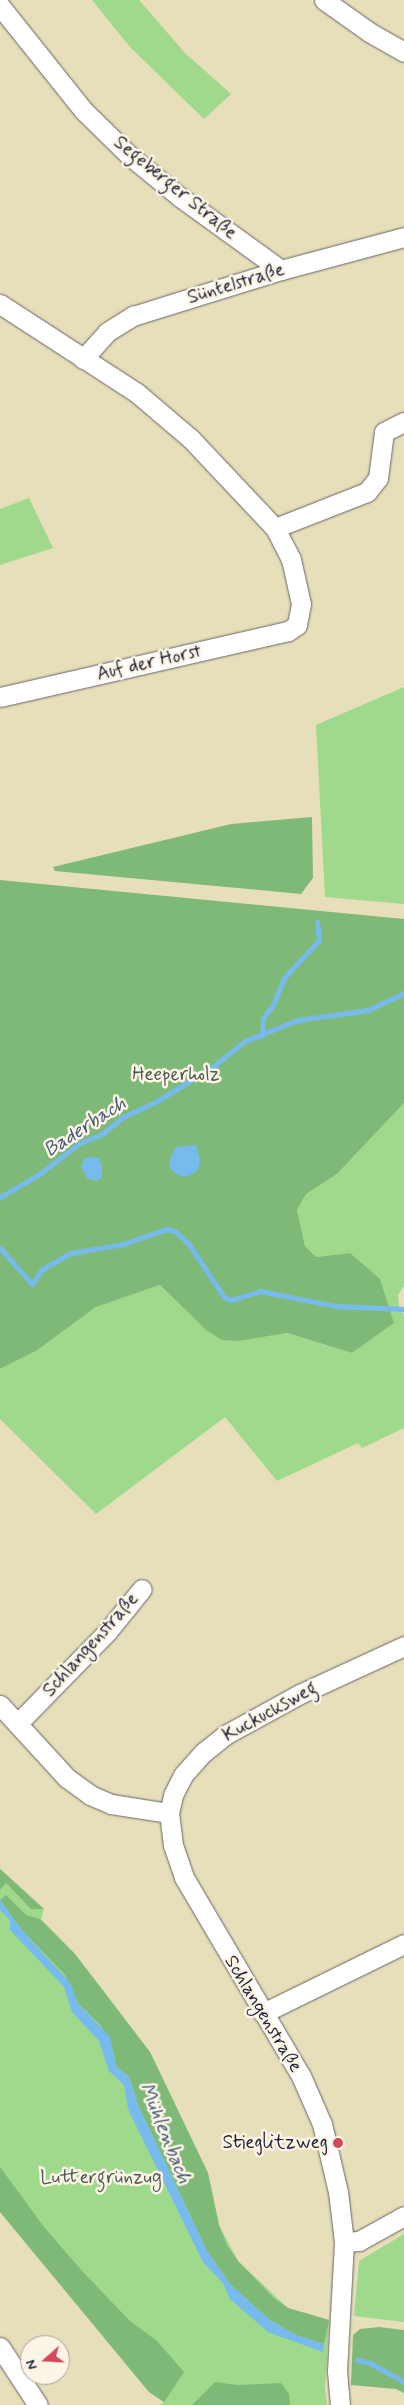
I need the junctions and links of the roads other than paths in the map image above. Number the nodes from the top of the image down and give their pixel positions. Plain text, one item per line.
1 (324, 0) edge
2 (0, 6) edge
3 (404, 52) edge
4 (404, 238) edge
5 (281, 270) junction
6 (0, 304) edge
7 (83, 360) junction
8 (404, 422) edge
9 (275, 528) junction
10 (0, 697) edge
11 (142, 1589) dead end
12 (404, 1646) edge
13 (0, 1705) edge
14 (19, 1722) junction
15 (170, 1813) junction
16 (404, 1944) edge
17 (263, 2013) junction
18 (404, 2216) edge
19 (344, 2242) junction
20 (0, 2346) edge
21 (38, 2405) edge
22 (340, 2405) edge

1 - 3 street
2 - 5 street, Segeberger Straße
4 - 5 street, Süntelstraße
5 - 7 street, Süntelstraße
6 - 7 street
7 - 9 street
8 - 9 street
9 - 10 street, Auf der Horst
11 - 14 street, Schlangenstraße
12 - 15 street, Kuckucksweg
13 - 14 street
14 - 15 street
15 - 17 street, Schlangenstraße
16 - 17 street
17 - 19 street, Schlangenstraße
18 - 19 street
19 - 22 street, Schlangenstraße
20 - 21 street

